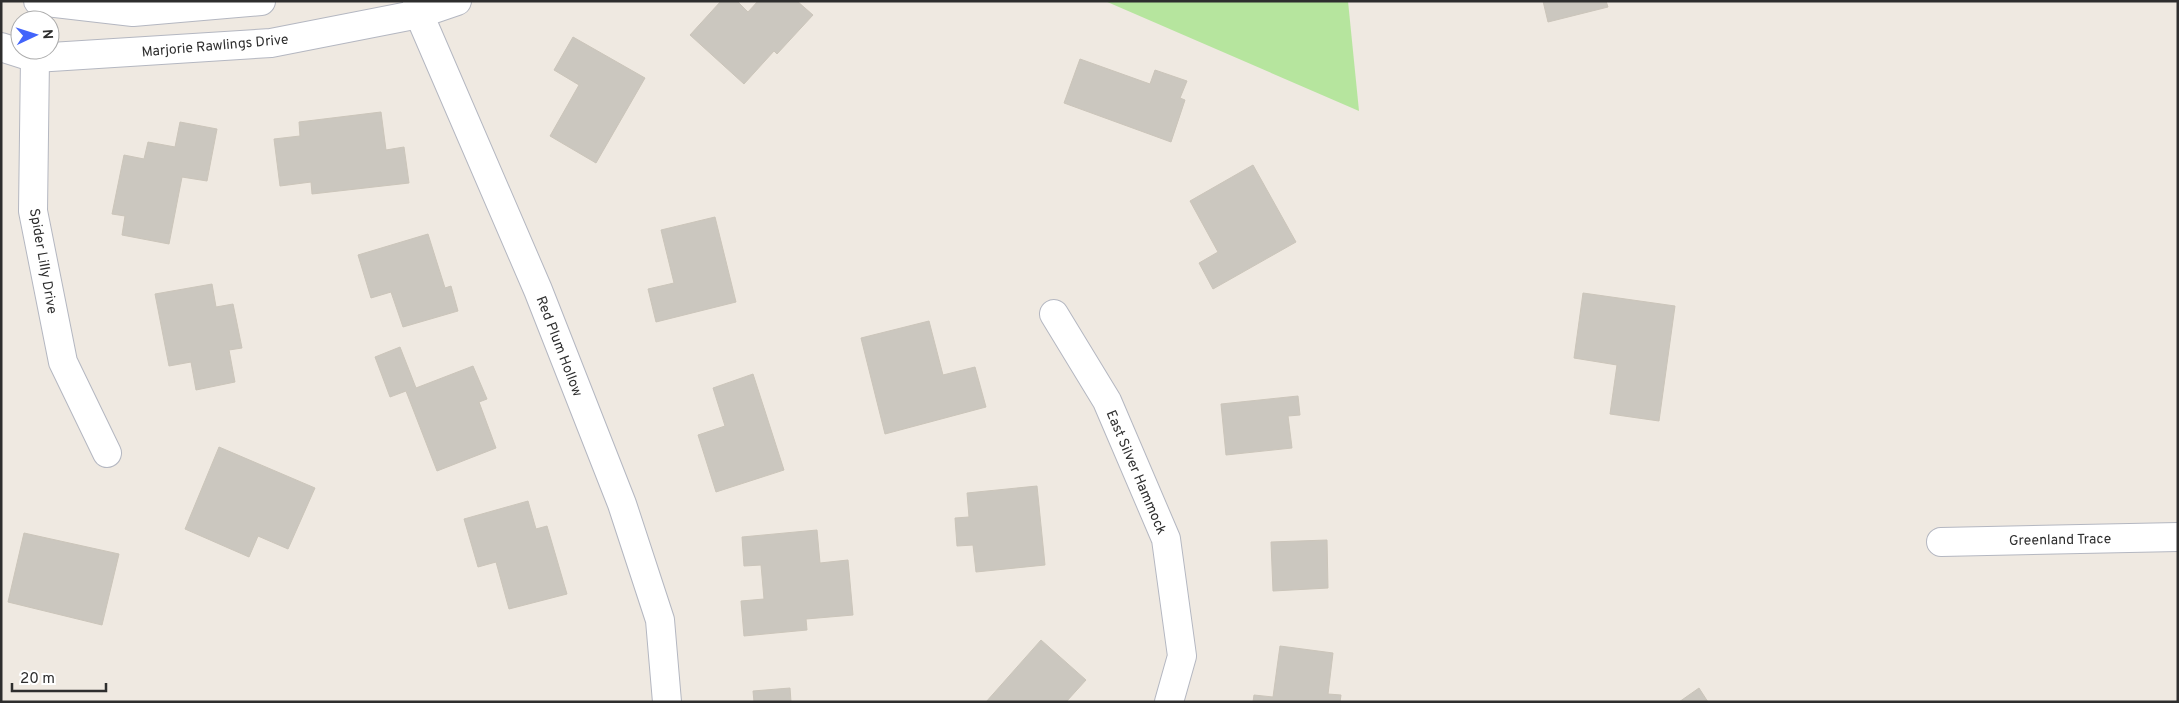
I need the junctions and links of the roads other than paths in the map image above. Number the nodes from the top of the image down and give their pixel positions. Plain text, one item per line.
1 (38, 1) edge
2 (261, 1) edge
3 (457, 1) edge
4 (418, 7) edge
5 (60, 56) edge
6 (35, 60) edge
7 (1054, 314) dead end
8 (107, 453) dead end
9 (2178, 537) edge
10 (1942, 542) dead end
11 (667, 702) edge
12 (1169, 702) edge

1 - 2 street
3 - 4 street, Marjorie Rawlings Drive
4 - 5 street, Marjorie Rawlings Drive
4 - 11 street, Red Plum Hollow
6 - 8 street, Spider Lilly Drive
7 - 12 street, East Silver Hammock
9 - 10 street, Greenland Trace

